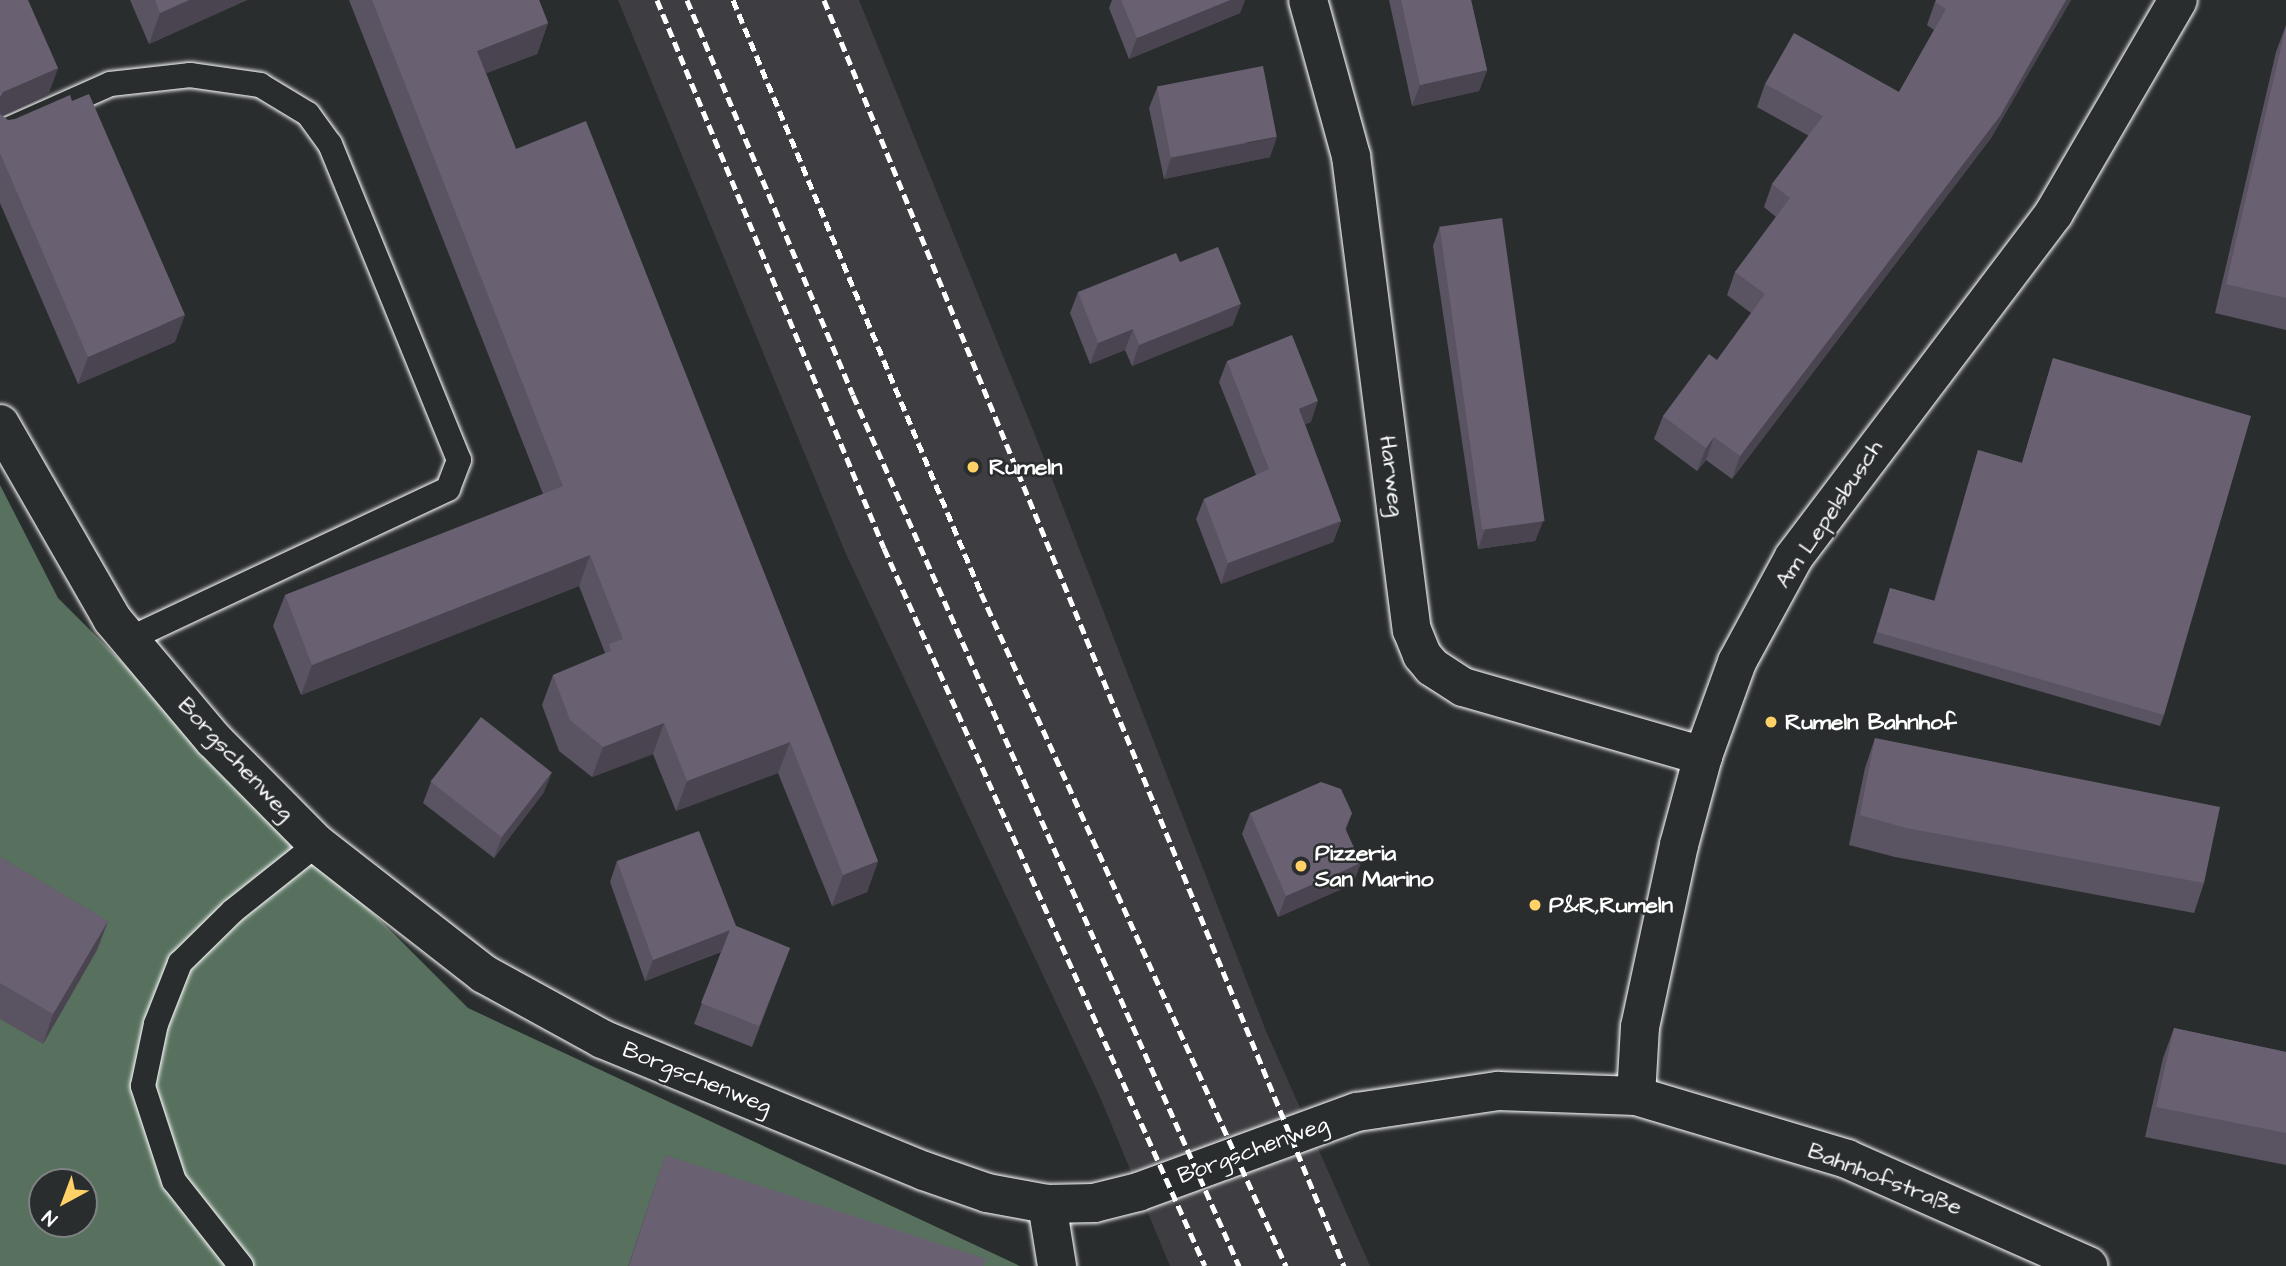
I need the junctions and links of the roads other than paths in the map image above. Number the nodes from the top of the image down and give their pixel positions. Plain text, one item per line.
1 (1308, 0) edge
2 (2178, 0) edge
3 (0, 133) edge
4 (0, 424) edge
5 (129, 639) junction
6 (1703, 756) junction
7 (317, 844) junction
8 (1636, 1096) junction
9 (1047, 1205) junction
10 (241, 1266) edge
11 (1057, 1266) edge
12 (2088, 1266) edge

1 - 6 main road, Harweg
2 - 6 main road, Am Lepelsbusch
3 - 5 lane
4 - 5 main road, Borgschenweg
5 - 7 main road, Borgschenweg
6 - 8 main road, Am Lepelsbusch
7 - 9 main road, Borgschenweg
7 - 10 lane
8 - 9 main road, Borgschenweg
8 - 12 main road, Bahnhofstraße
9 - 11 main road

